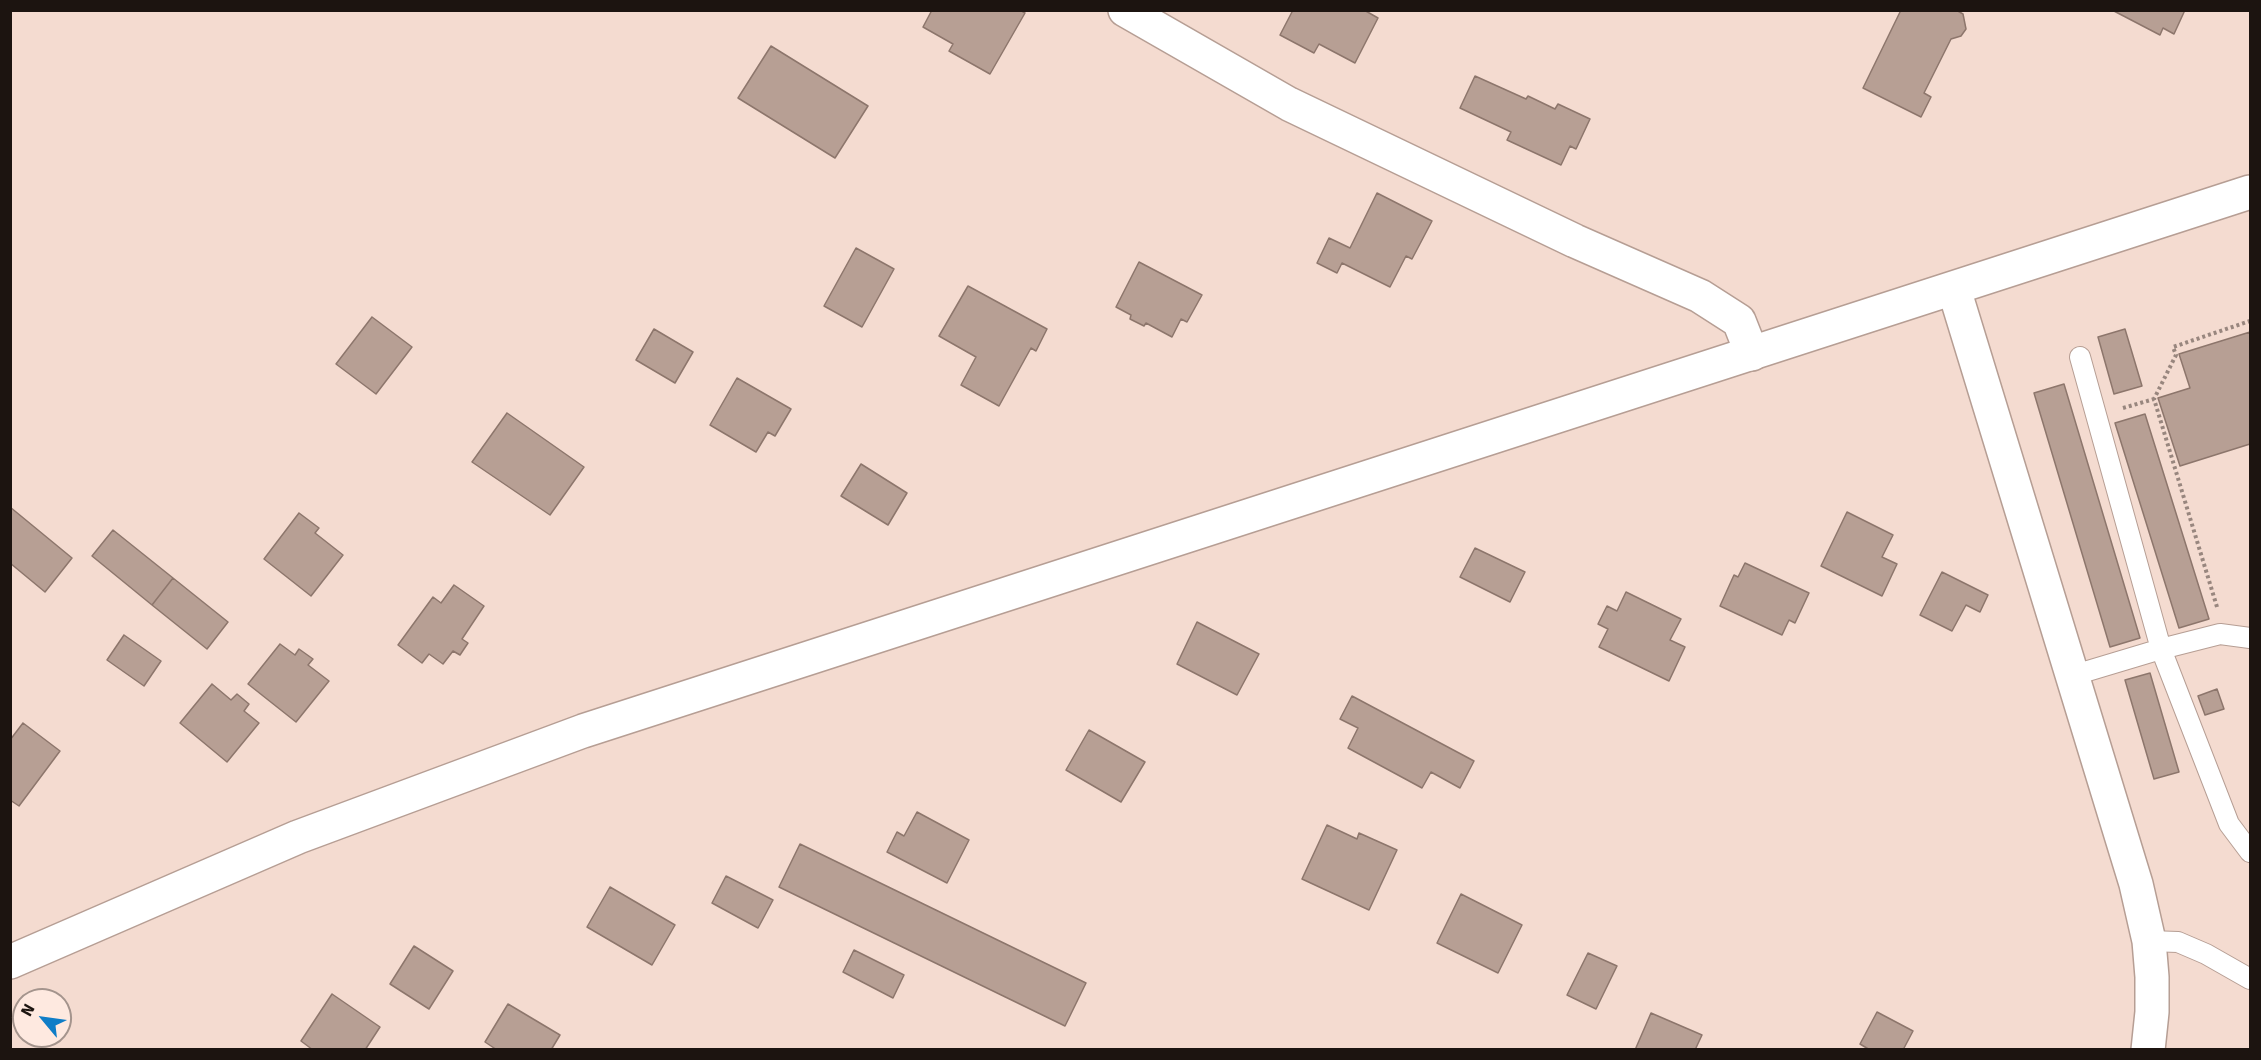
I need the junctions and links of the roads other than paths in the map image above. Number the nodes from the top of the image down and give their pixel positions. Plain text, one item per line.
1 (1125, 10) edge
2 (2250, 192) edge
3 (1954, 289) junction
4 (1752, 354) junction
5 (2080, 357) dead end
6 (2250, 638) edge
7 (2161, 648) junction
8 (2071, 676) junction
9 (2250, 852) edge
10 (2149, 941) junction
11 (10, 962) edge
12 (2250, 979) edge
13 (2148, 1050) edge

1 - 4 street
2 - 3 street
3 - 4 street
3 - 8 street
4 - 11 street
5 - 7 lane
6 - 7 lane
7 - 8 lane
7 - 9 lane
8 - 10 street
10 - 12 lane
10 - 13 street

